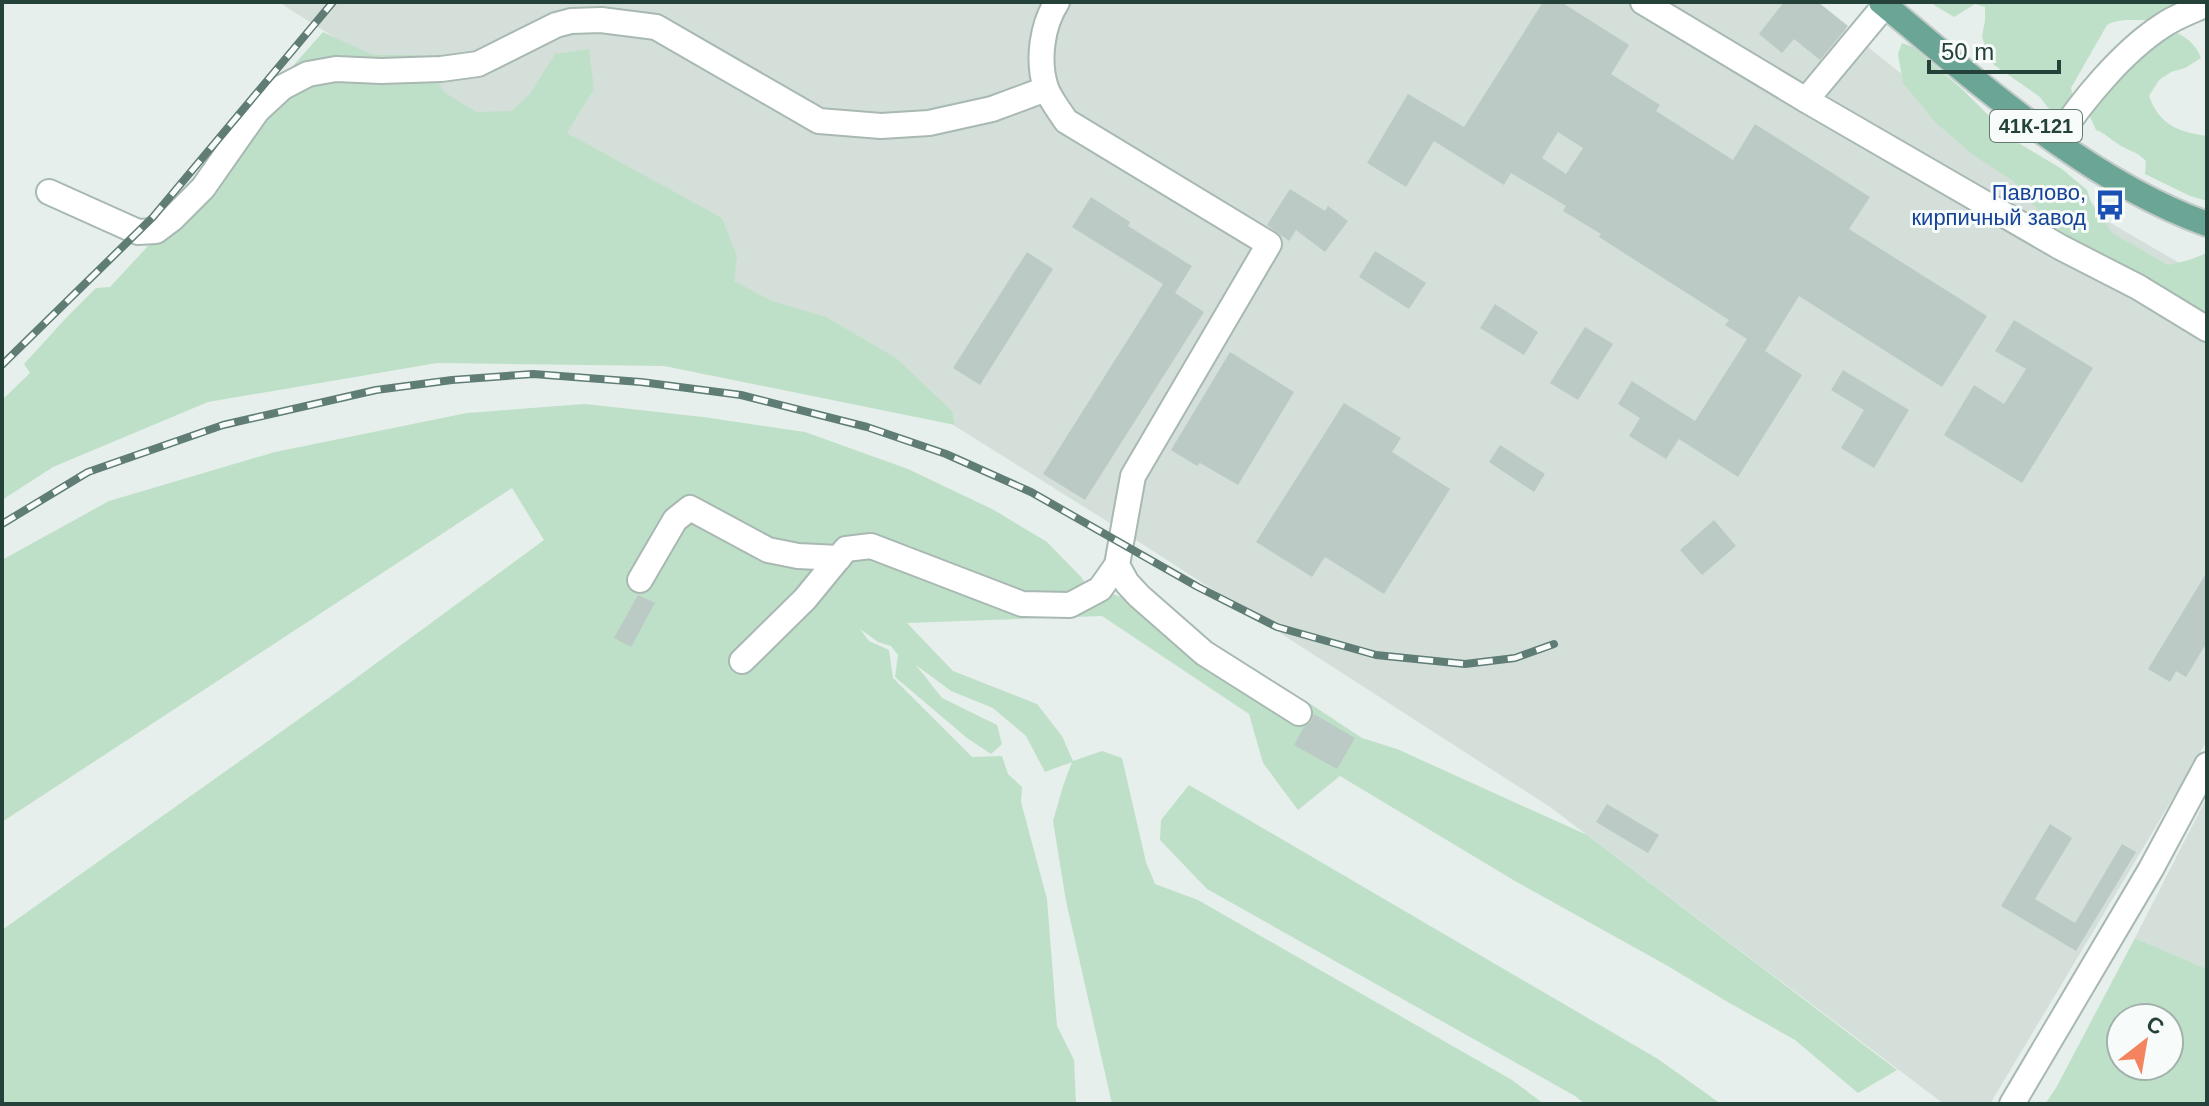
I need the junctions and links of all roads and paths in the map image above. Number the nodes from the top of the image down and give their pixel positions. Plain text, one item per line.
1 (1057, 2) edge
2 (1643, 2) edge
3 (1883, 4) edge
4 (2207, 4) edge
5 (1046, 89) junction
6 (1806, 100) junction
7 (2056, 140) junction
8 (49, 192) dead end
9 (2207, 224) edge
10 (2207, 329) edge
11 (839, 558) junction
12 (1117, 565) junction
13 (640, 580) dead end
14 (742, 661) dead end
15 (1299, 713) dead end
16 (2207, 765) edge
17 (2018, 1102) edge

1 - 5 street
2 - 6 street
3 - 6 street
3 - 7 main road, 41К-121
4 - 7 street
5 - 8 street
5 - 12 street
6 - 10 street
7 - 9 main road, 41К-121
11 - 12 street
11 - 13 street
11 - 14 street
12 - 15 street
16 - 17 street

